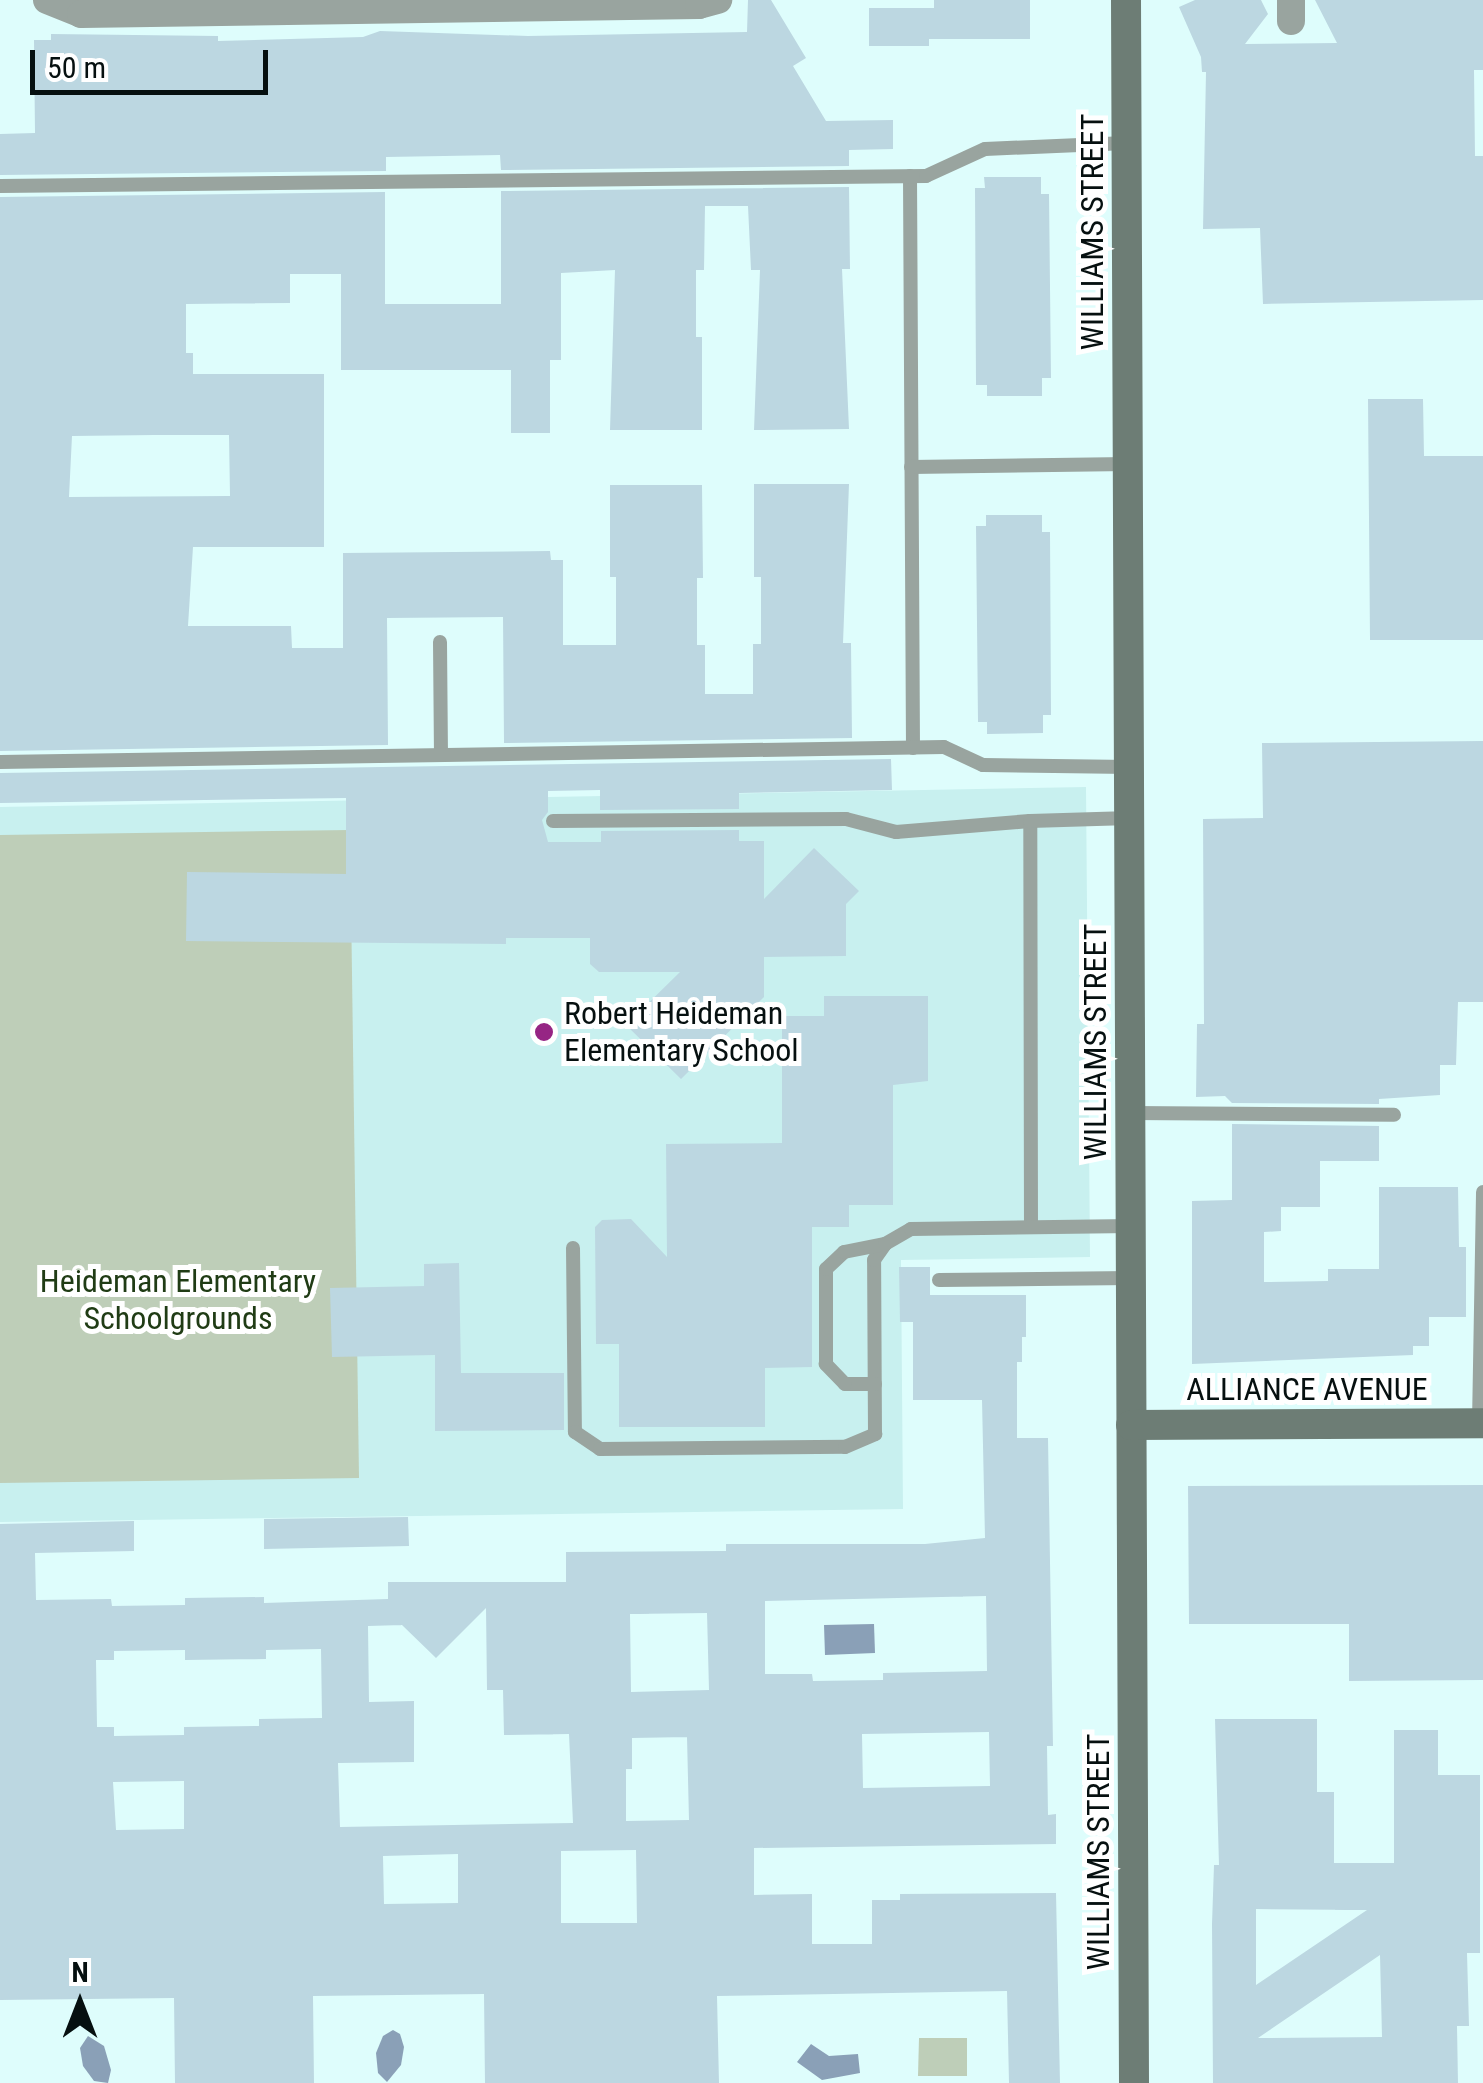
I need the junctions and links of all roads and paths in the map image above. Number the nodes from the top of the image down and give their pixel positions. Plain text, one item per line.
1 (1126, 0) edge
2 (716, 2) edge
3 (52, 4) edge
4 (1126, 144) junction
5 (910, 176) junction
6 (0, 186) edge
7 (1128, 464) junction
8 (912, 467) junction
9 (440, 642) dead end
10 (913, 748) junction
11 (441, 755) junction
12 (0, 762) edge
13 (1129, 767) junction
14 (1130, 818) junction
15 (1030, 821) junction
16 (553, 822) dead end
17 (1131, 1113) junction
18 (1394, 1114) dead end
19 (1483, 1192) edge
20 (1131, 1226) junction
21 (1032, 1227) junction
22 (886, 1244) junction
23 (573, 1248) dead end
24 (1131, 1278) junction
25 (939, 1280) dead end
26 (875, 1384) junction
27 (1481, 1423) edge
28 (1131, 1425) junction
29 (1134, 2083) edge

1 - 4 street, WILLIAMS STREET
2 - 3 street
4 - 5 lane
4 - 7 street, WILLIAMS STREET
5 - 6 lane
5 - 8 lane
7 - 8 lane
7 - 13 street, WILLIAMS STREET
8 - 10 lane
9 - 11 lane
10 - 11 lane
10 - 13 lane
11 - 12 lane
13 - 14 street, WILLIAMS STREET
14 - 15 lane
14 - 17 street, WILLIAMS STREET
15 - 16 lane
15 - 21 lane
17 - 18 lane
17 - 20 street, WILLIAMS STREET
19 - 27 lane
20 - 21 lane
20 - 24 street, WILLIAMS STREET
21 - 22 lane
22 - 26 lane
22 - 26 lane
23 - 26 lane
24 - 25 lane
24 - 28 street, WILLIAMS STREET
27 - 28 street, ALLIANCE AVENUE
28 - 29 street, WILLIAMS STREET

